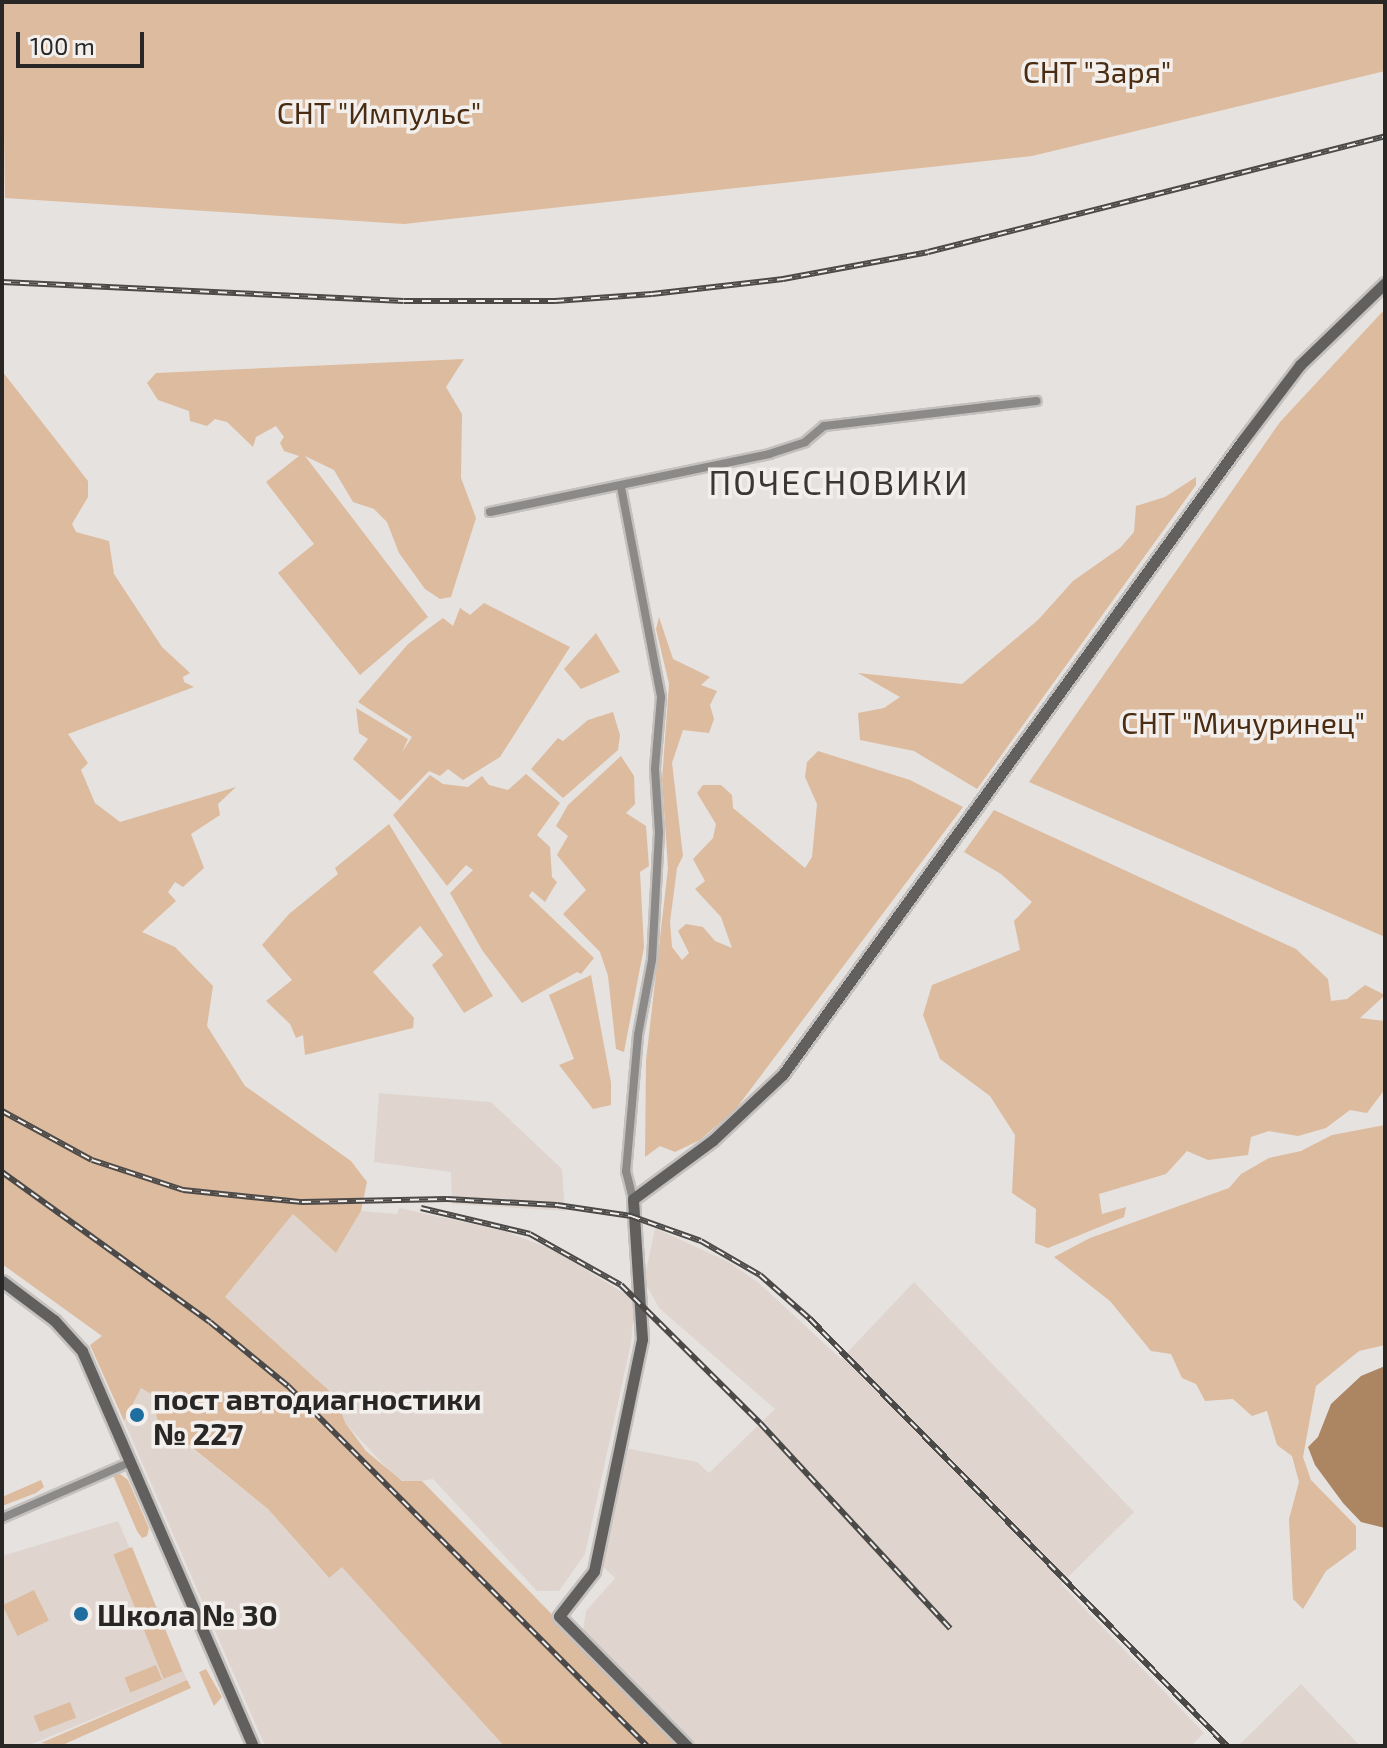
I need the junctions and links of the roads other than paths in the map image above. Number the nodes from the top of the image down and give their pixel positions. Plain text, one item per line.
1 (1385, 283) edge
2 (1037, 401) dead end
3 (621, 487) junction
4 (490, 512) dead end
5 (633, 1199) junction
6 (2, 1281) edge
7 (131, 1462) junction
8 (2, 1518) edge
9 (253, 1746) edge
10 (687, 1746) edge

1 - 5 street
2 - 3 street
3 - 4 street
3 - 5 street
5 - 10 street
6 - 7 street
7 - 8 street
7 - 9 street

